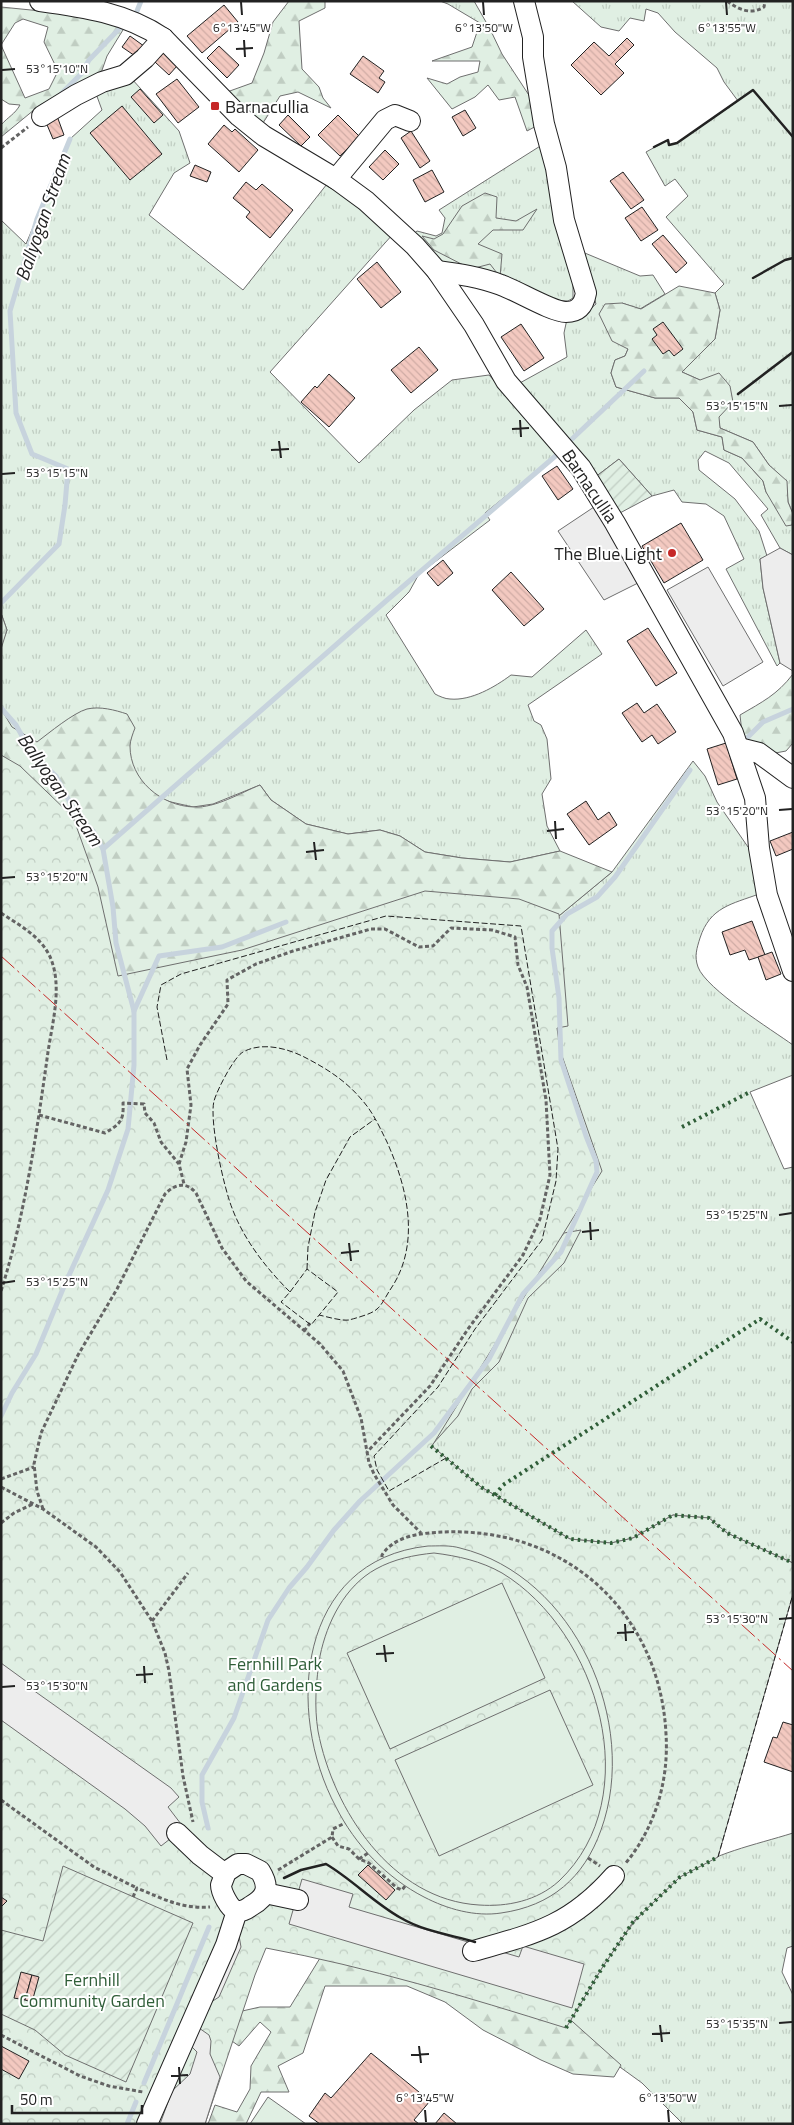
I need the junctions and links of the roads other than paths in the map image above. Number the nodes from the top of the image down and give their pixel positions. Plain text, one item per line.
1 (40, 1) edge
2 (524, 1) edge
3 (163, 38) junction
4 (42, 116) road end
5 (410, 121) dead end
6 (336, 179) junction
7 (436, 271) junction
8 (739, 748) junction
9 (793, 778) edge
10 (793, 971) edge
11 (177, 1833) dead end
12 (225, 1874) junction
13 (614, 1876) road end
14 (265, 1893) junction
15 (298, 1900) dead end
16 (232, 1905) junction
17 (473, 1952) dead end
18 (146, 2124) edge

1 - 3 street, Barnacullia
2 - 7 street
3 - 4 street
3 - 6 street, Barnacullia
5 - 6 street
6 - 7 street, Barnacullia
7 - 8 street, Barnacullia
8 - 9 street
8 - 10 street, Barnacullia
11 - 12 street
12 - 14 street
12 - 16 street
13 - 17 street
14 - 15 street
14 - 16 street
16 - 18 street

